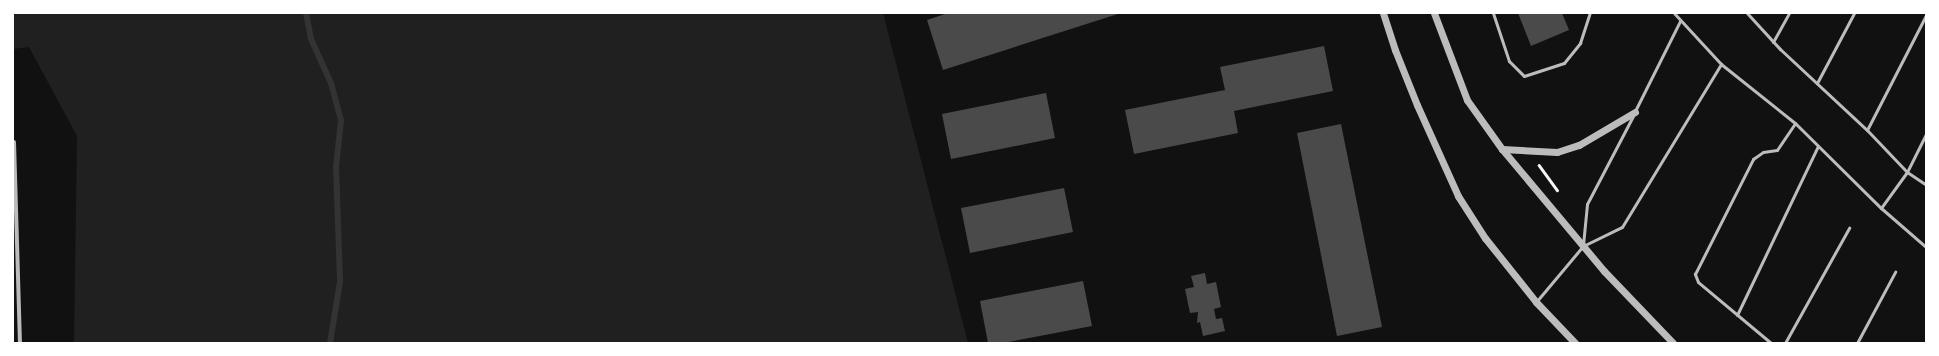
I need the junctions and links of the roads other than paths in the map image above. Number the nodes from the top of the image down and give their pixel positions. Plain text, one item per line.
1 (1383, 13) edge
2 (1434, 13) edge
3 (1493, 13) edge
4 (1590, 13) edge
5 (1674, 13) edge
6 (1747, 13) edge
7 (1789, 13) edge
8 (1854, 13) edge
9 (1926, 15) edge
10 (1680, 21) junction
11 (1773, 42) junction
12 (1721, 64) junction
13 (1817, 83) junction
14 (1635, 112) junction
15 (1795, 123) junction
16 (1867, 130) junction
17 (1926, 134) edge
18 (14, 140) edge
19 (1818, 146) junction
20 (1502, 148) junction
21 (1907, 172) junction
22 (1926, 185) edge
23 (1881, 208) junction
24 (1849, 228) dead end
25 (1583, 246) junction
26 (1926, 248) edge
27 (1895, 272) dead end
28 (1536, 302) junction
29 (1737, 315) junction
30 (20, 343) edge
31 (1575, 343) edge
32 (1673, 343) edge
33 (1771, 343) edge
34 (1785, 343) edge
35 (1857, 343) edge

1 - 28 street
2 - 20 street
3 - 4 lane
5 - 10 lane
6 - 11 lane
7 - 11 lane
8 - 13 lane
9 - 16 lane
10 - 12 lane
10 - 14 lane
11 - 13 lane
12 - 15 lane
12 - 25 lane
13 - 16 lane
14 - 20 street
14 - 25 lane
15 - 19 lane
15 - 29 lane
16 - 21 lane
17 - 21 lane
18 - 30 street
19 - 23 lane
19 - 29 lane
20 - 25 street
21 - 22 lane
21 - 23 lane
23 - 26 lane
24 - 34 lane
25 - 28 lane
25 - 32 street
27 - 35 lane
28 - 31 street
29 - 33 lane

